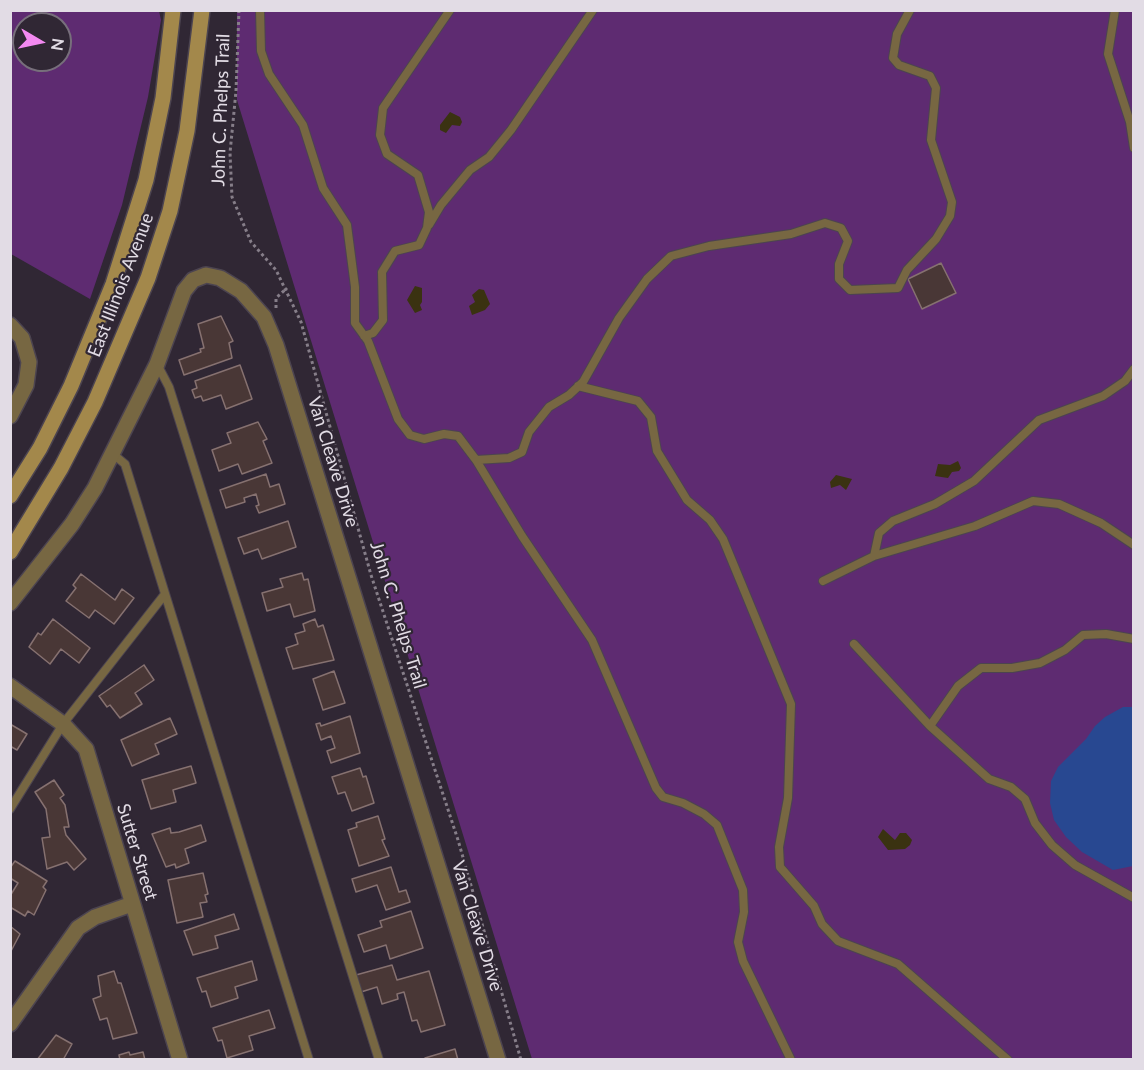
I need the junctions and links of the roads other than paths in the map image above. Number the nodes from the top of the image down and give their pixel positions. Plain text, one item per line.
1 (173, 10) edge
2 (202, 10) edge
3 (260, 10) edge
4 (450, 10) edge
5 (593, 10) edge
6 (910, 10) edge
7 (1115, 10) edge
8 (1134, 148) edge
9 (427, 228) junction
10 (10, 325) edge
11 (364, 336) junction
12 (157, 364) junction
13 (1134, 369) edge
14 (578, 386) junction
15 (10, 416) edge
16 (113, 454) junction
17 (476, 460) junction
18 (10, 496) edge
19 (1134, 545) edge
20 (10, 552) edge
21 (874, 556) junction
22 (823, 581) dead end
23 (165, 594) junction
24 (10, 603) edge
25 (1134, 639) edge
26 (854, 645) dead end
27 (10, 686) edge
28 (63, 724) junction
29 (930, 726) junction
30 (10, 809) edge
31 (1134, 898) edge
32 (132, 904) junction
33 (10, 1024) edge
34 (180, 1059) edge
35 (309, 1059) edge
36 (379, 1059) edge
37 (498, 1059) edge
38 (791, 1059) edge
39 (1008, 1059) edge

1 - 18 main road, East Illinois Avenue
2 - 20 main road, East Illinois Avenue
3 - 11 lane
4 - 9 lane
5 - 9 lane
6 - 14 lane
7 - 8 lane
9 - 11 lane
10 - 15 street
11 - 17 lane
12 - 16 street, Van Cleave Drive
12 - 36 lane
12 - 37 street, Van Cleave Drive
13 - 21 lane
14 - 17 lane
14 - 39 lane
16 - 23 lane
16 - 24 street, Van Cleave Drive
17 - 38 lane
19 - 21 lane
21 - 22 lane
23 - 28 lane
23 - 35 lane
25 - 29 lane
26 - 29 lane
27 - 28 street, Sutter Street
28 - 30 lane
28 - 32 street, Sutter Street
29 - 31 lane
32 - 33 street
32 - 34 street, Sutter Street

